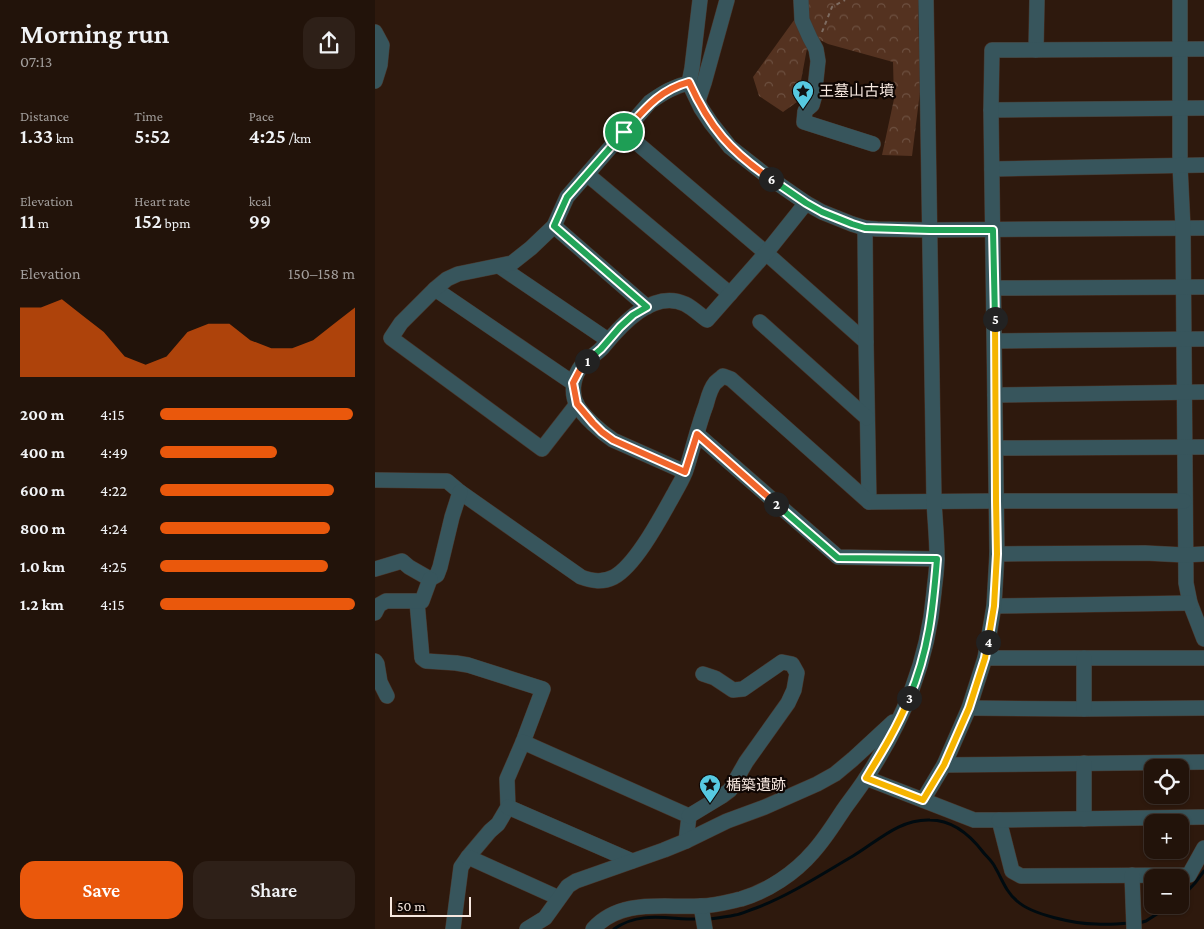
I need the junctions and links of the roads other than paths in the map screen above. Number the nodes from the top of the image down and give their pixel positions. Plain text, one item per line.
1 (700, 0) edge
2 (727, 0) edge
3 (801, 0) edge
4 (925, 0) edge
5 (1037, 0) edge
6 (1180, 0) edge
7 (375, 32) edge
8 (1181, 49) junction
9 (1204, 49) edge
10 (1036, 50) junction
11 (375, 81) edge
12 (689, 82) junction
13 (698, 101) junction
14 (1180, 108) junction
15 (1204, 108) edge
16 (991, 110) junction
17 (624, 132) junction
18 (873, 144) dead end
19 (1180, 166) junction
20 (1204, 166) edge
21 (992, 169) junction
22 (588, 175) junction
23 (806, 203) junction
24 (554, 226) junction
25 (865, 228) junction
26 (1183, 228) junction
27 (1204, 228) edge
28 (930, 230) junction
29 (993, 230) junction
30 (766, 253) junction
31 (499, 266) junction
32 (1183, 287) junction
33 (1204, 287) edge
34 (994, 288) junction
35 (435, 289) junction
36 (730, 294) junction
37 (647, 307) junction
38 (760, 322) dead end
39 (1183, 339) junction
40 (1204, 339) edge
41 (608, 340) junction
42 (866, 342) junction
43 (995, 342) junction
44 (573, 383) junction
45 (1184, 392) junction
46 (1204, 392) edge
47 (995, 395) junction
48 (577, 404) junction
49 (867, 418) junction
50 (697, 434) junction
51 (1204, 446) edge
52 (1184, 447) junction
53 (996, 448) junction
54 (685, 472) junction
55 (375, 480) edge
56 (460, 492) junction
57 (934, 501) junction
58 (996, 501) junction
59 (1185, 501) junction
60 (869, 502) junction
61 (997, 554) junction
62 (1204, 554) edge
63 (1185, 555) junction
64 (937, 559) junction
65 (375, 569) edge
66 (431, 579) junction
67 (417, 602) junction
68 (1190, 603) junction
69 (994, 606) junction
70 (375, 613) edge
71 (1204, 638) edge
72 (985, 658) junction
73 (1084, 658) junction
74 (1204, 658) edge
75 (375, 662) edge
76 (703, 674) dead end
77 (387, 696) dead end
78 (969, 708) junction
79 (1204, 708) edge
80 (1084, 709) junction
81 (903, 712) junction
82 (523, 742) junction
83 (1204, 762) edge
84 (1084, 763) junction
85 (944, 765) junction
86 (866, 778) junction
87 (923, 800) junction
88 (508, 807) junction
89 (689, 816) junction
90 (1204, 817) edge
91 (1084, 819) junction
92 (999, 820) junction
93 (686, 841) junction
94 (1204, 848) edge
95 (468, 857) junction
96 (632, 861) junction
97 (1132, 875) junction
98 (559, 898) junction
99 (703, 919) edge
100 (1134, 925) edge
101 (453, 929) edge
102 (527, 929) edge
103 (593, 929) edge

1 - 12 street
2 - 13 street
3 - 18 street
4 - 28 street
5 - 10 street
6 - 8 street
7 - 11 street
8 - 9 street
8 - 10 street
8 - 14 street
10 - 16 street
12 - 13 street
12 - 17 street
13 - 23 street
14 - 15 street
14 - 16 street
14 - 19 street
16 - 21 street
17 - 22 street
17 - 30 street
19 - 20 street
19 - 21 street
19 - 26 street
21 - 29 street
22 - 24 street
22 - 36 street
23 - 25 street
23 - 30 street
24 - 31 street
24 - 37 street
25 - 28 street
25 - 42 street
26 - 27 street
26 - 29 street
26 - 32 street
28 - 29 street
28 - 57 street
29 - 34 street
30 - 36 street
30 - 42 street
31 - 35 street
31 - 41 street
32 - 33 street
32 - 34 street
32 - 39 street
34 - 43 street
35 - 44 street
35 - 48 street
36 - 37 street
37 - 41 street
38 - 49 street
39 - 40 street
39 - 43 street
39 - 45 street
41 - 44 street
42 - 49 street
43 - 47 street
44 - 48 street
45 - 46 street
45 - 47 street
45 - 52 street
47 - 53 street
48 - 54 street
49 - 60 street
50 - 54 street
50 - 60 street
50 - 64 street
51 - 52 street
52 - 53 street
52 - 59 street
53 - 58 street
54 - 56 street
55 - 56 street
56 - 66 street
57 - 58 street
57 - 60 street
57 - 64 street
58 - 59 street
58 - 61 street
59 - 63 street
61 - 63 street
61 - 69 street
62 - 63 street
63 - 68 street
64 - 81 street
65 - 66 street
66 - 67 street
67 - 70 street
67 - 82 street
68 - 69 street
68 - 71 street
69 - 72 street
72 - 73 street
72 - 78 street
73 - 74 street
73 - 80 street
75 - 77 street
76 - 89 street
78 - 80 street
78 - 85 street
79 - 80 street
81 - 86 street
81 - 93 street
82 - 88 street
82 - 89 street
83 - 84 street
84 - 85 street
84 - 91 street
85 - 87 street
86 - 87 street
86 - 99 street
87 - 92 street
88 - 95 street
88 - 96 street
89 - 93 street
90 - 91 street
91 - 92 street
92 - 97 street
93 - 96 street
94 - 97 street
95 - 98 street
95 - 101 street
96 - 98 street
97 - 100 street
98 - 102 street
99 - 103 street

